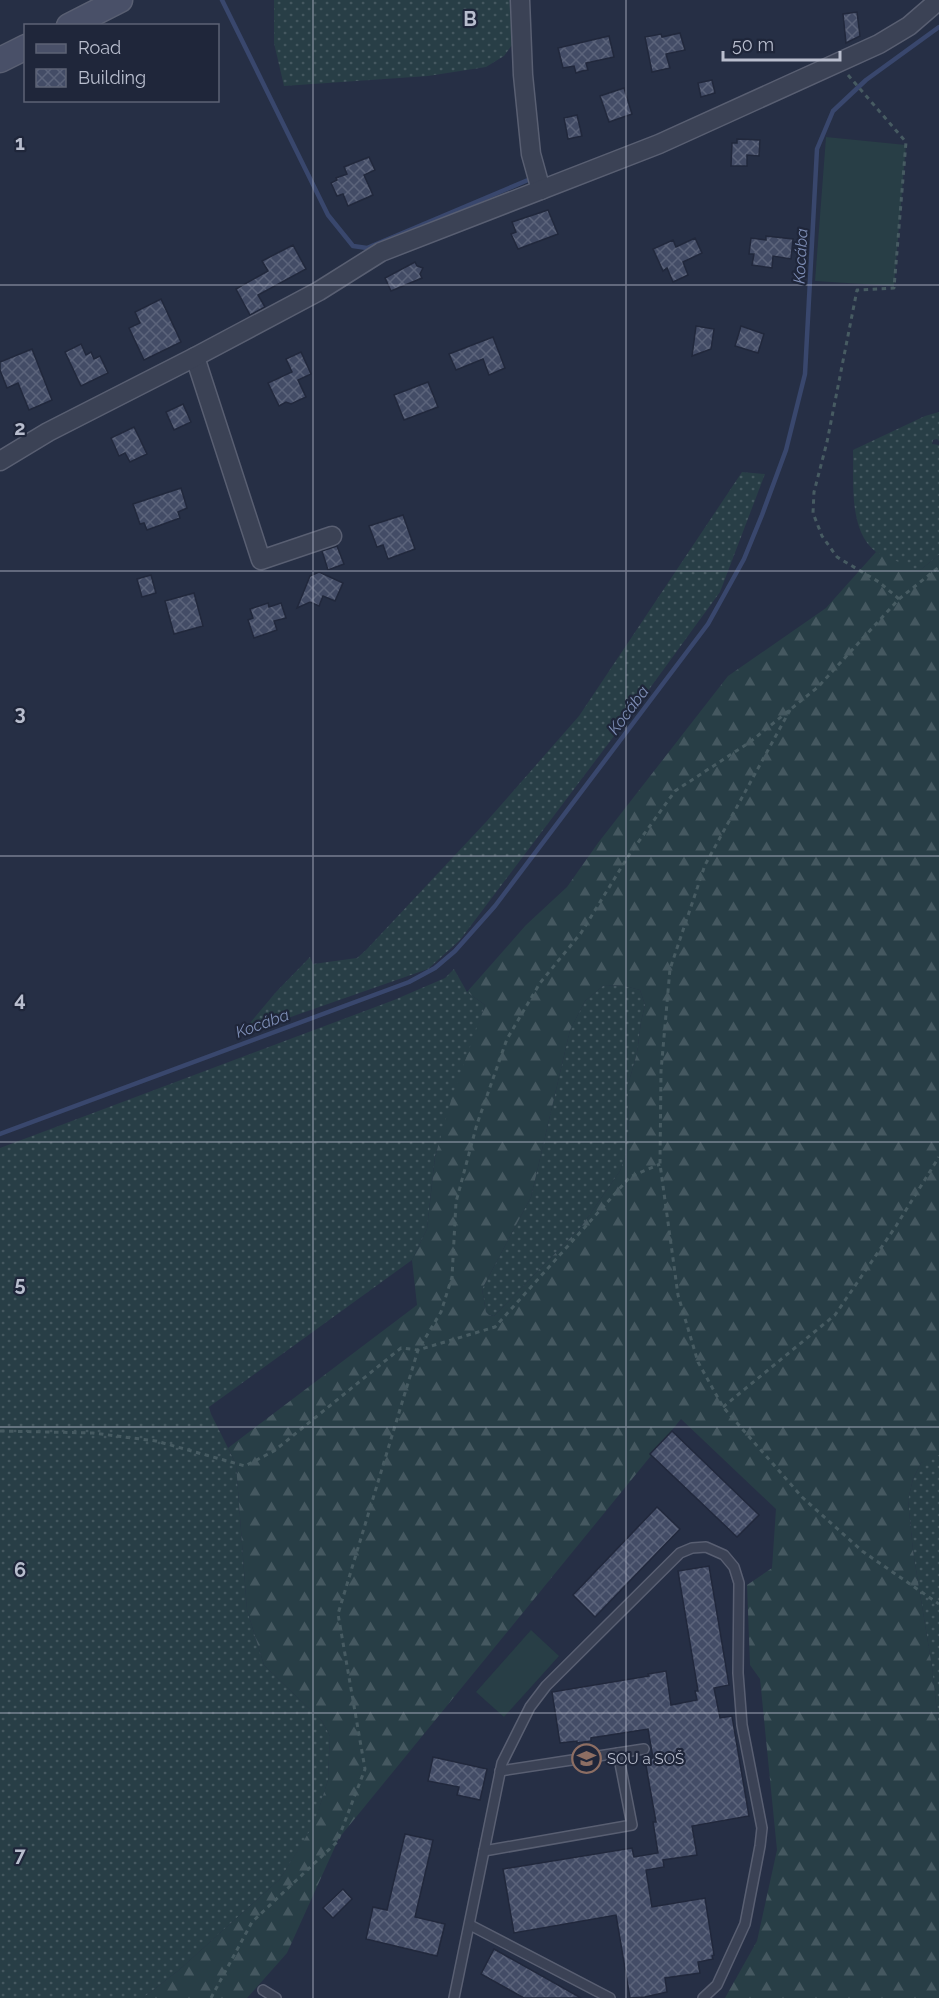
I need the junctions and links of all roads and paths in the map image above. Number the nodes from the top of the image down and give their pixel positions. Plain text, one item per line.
1 (120, 0) edge
2 (520, 0) edge
3 (939, 0) edge
4 (73, 24) edge
5 (24, 48) edge
6 (0, 60) edge
7 (852, 80) dead end
8 (542, 190) junction
9 (195, 357) junction
10 (0, 461) edge
11 (332, 536) dead end
12 (939, 567) edge
13 (899, 599) junction
14 (791, 709) junction
15 (939, 1157) edge
16 (660, 1164) junction
17 (418, 1350) junction
18 (723, 1407) junction
19 (0, 1431) edge
20 (939, 1604) edge
21 (644, 1749) dead end
22 (618, 1753) junction
23 (500, 1771) junction
24 (484, 1851) junction
25 (470, 1925) junction
26 (263, 1990) dead end
27 (457, 1996) edge
28 (211, 1998) edge
29 (276, 1998) edge
30 (610, 1998) edge
31 (703, 1998) edge

1 - 4 main road
2 - 8 street
3 - 8 street
5 - 6 main road
7 - 13 path
8 - 9 street
9 - 10 street
9 - 11 street
12 - 13 path
13 - 14 path
14 - 16 path
14 - 17 path
15 - 18 path
16 - 17 path
16 - 18 path
17 - 19 path
17 - 28 path
18 - 20 path
21 - 22 lane
22 - 23 lane
22 - 24 lane
23 - 24 lane
23 - 31 lane
24 - 25 lane
25 - 27 lane
25 - 30 lane
26 - 29 lane

